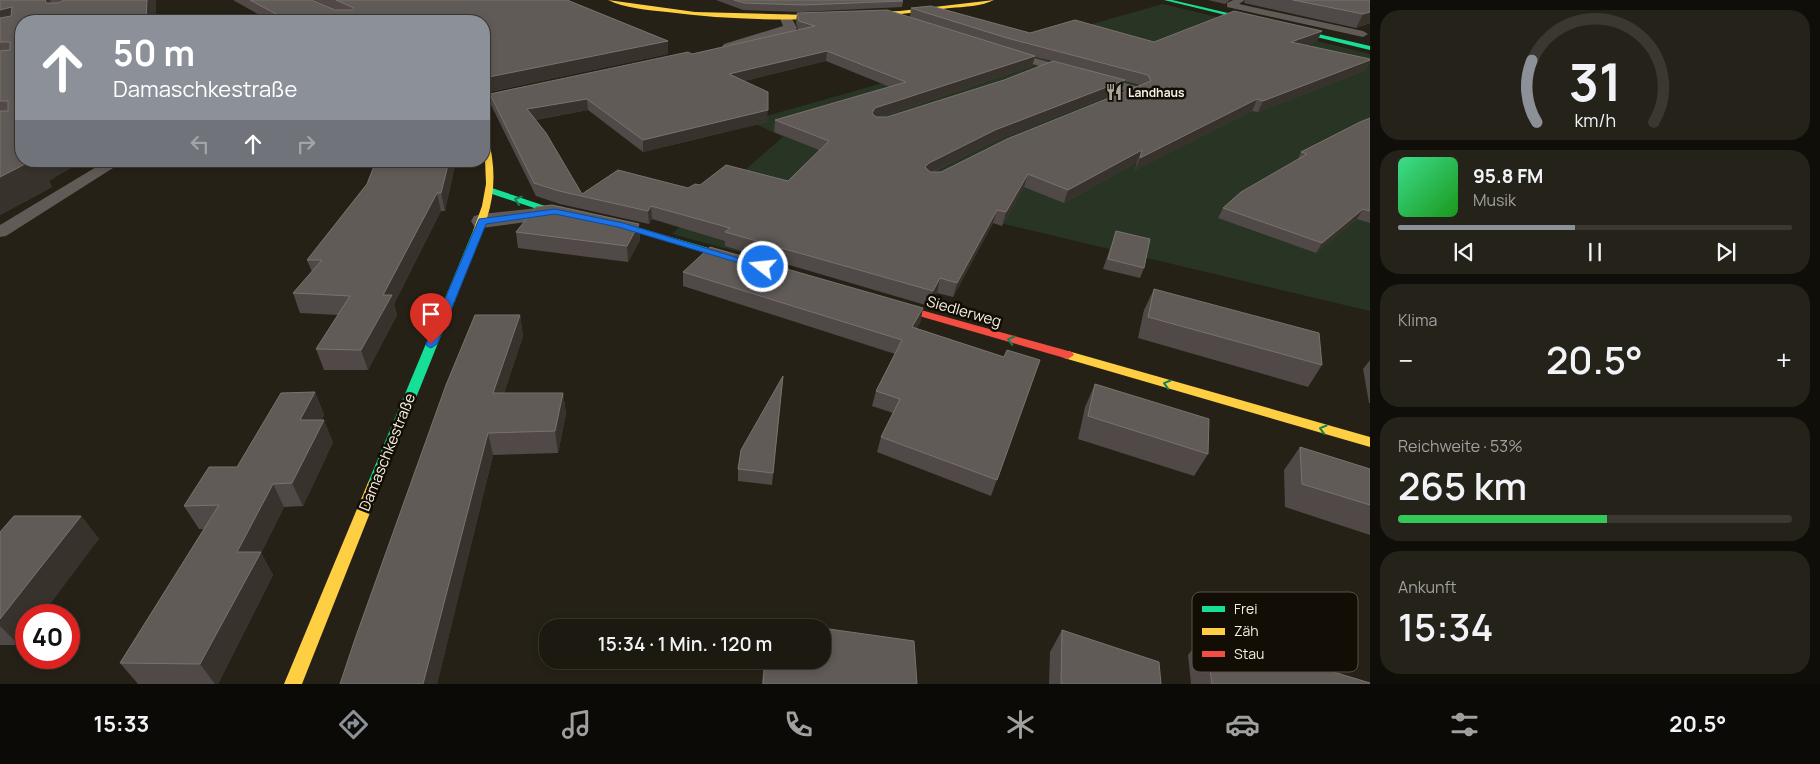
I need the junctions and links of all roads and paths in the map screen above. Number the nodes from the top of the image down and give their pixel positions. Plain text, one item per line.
1 (610, 0) edge
2 (942, 0) edge
3 (992, 0) edge
4 (1166, 0) edge
5 (1236, 2) edge
6 (1212, 11) junction
7 (884, 14) junction
8 (851, 16) junction
9 (786, 18) junction
10 (911, 24) edge
11 (1368, 33) edge
12 (1370, 48) edge
13 (991, 49) edge
14 (714, 50) edge
15 (1051, 65) junction
16 (1028, 73) edge
17 (540, 88) edge
18 (490, 99) edge
19 (1112, 101) edge
20 (490, 156) edge
21 (107, 167) edge
22 (492, 191) junction
23 (555, 212) junction
24 (482, 221) junction
25 (0, 232) edge
26 (751, 263) edge
27 (872, 299) edge
28 (1370, 442) edge
29 (293, 684) edge

1 - 9 street
2 - 8 street
3 - 7 street
4 - 6 street
5 - 6 lane
5 - 11 lane
6 - 12 street
7 - 8 street
7 - 10 lane
8 - 9 street
9 - 14 street
13 - 15 lane
15 - 16 lane
15 - 19 lane
17 - 18 street
20 - 22 street, Damaschkestraße
21 - 25 lane
23 -> 22 street
22 - 24 street, Damaschkestraße
23 - 24 street
23 - 26 street
24 - 29 street, Damaschkestraße
28 -> 27 street, Siedlerweg

